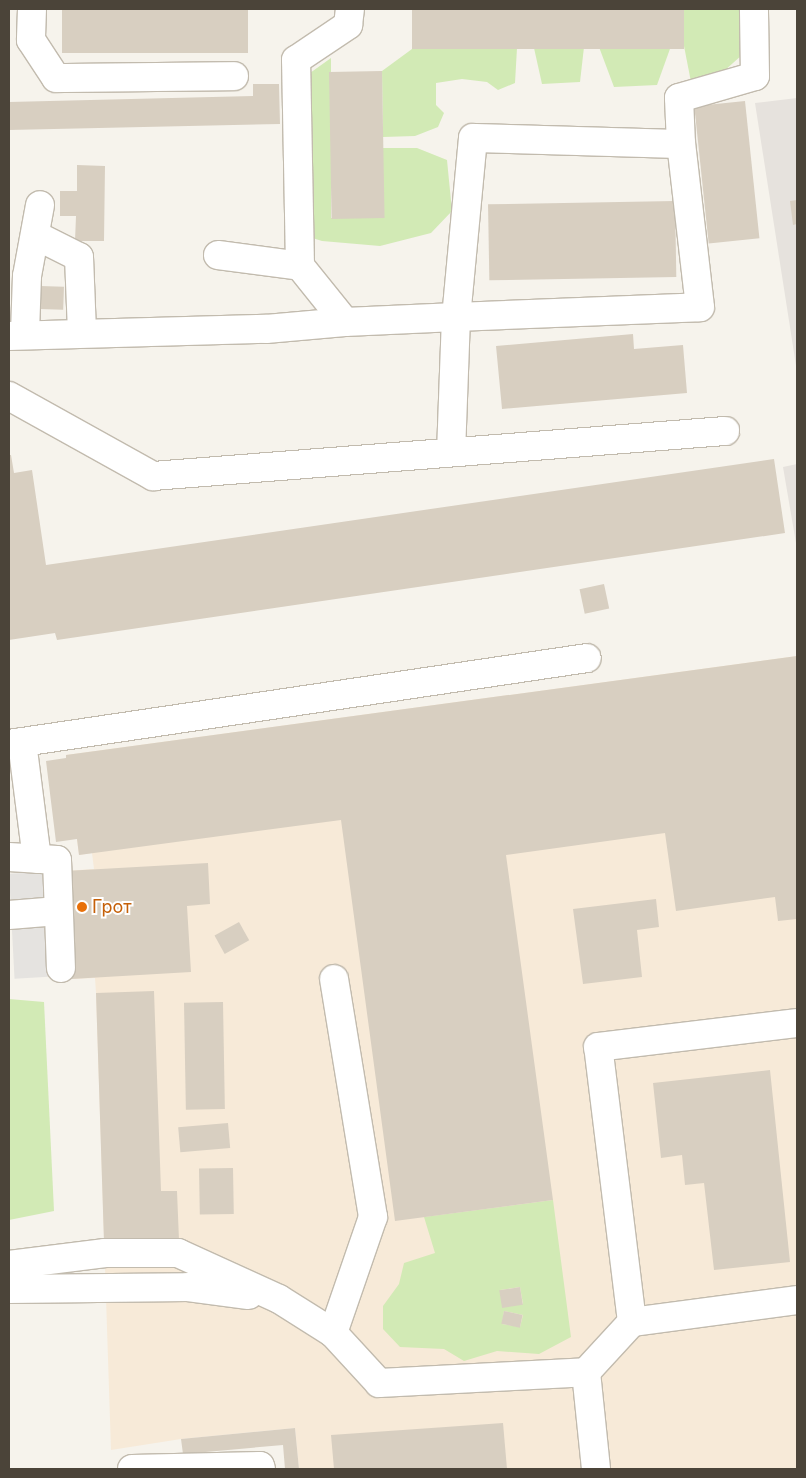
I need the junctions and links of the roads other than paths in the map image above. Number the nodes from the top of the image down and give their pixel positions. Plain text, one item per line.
1 (32, 9) edge
2 (350, 9) edge
3 (754, 9) edge
4 (234, 76) dead end
5 (681, 144) junction
6 (40, 205) dead end
7 (35, 235) junction
8 (218, 255) dead end
9 (300, 266) junction
10 (456, 317) junction
11 (345, 322) junction
12 (82, 332) junction
13 (17, 334) edge
14 (9, 396) edge
15 (725, 431) dead end
16 (451, 452) junction
17 (587, 658) dead end
18 (16, 743) edge
19 (9, 857) edge
20 (38, 860) junction
21 (58, 911) junction
22 (9, 914) edge
23 (61, 968) dead end
24 (334, 980) dead end
25 (797, 1023) edge
26 (9, 1264) edge
27 (9, 1289) edge
28 (279, 1299) junction
29 (797, 1300) edge
30 (632, 1322) junction
31 (333, 1333) junction
32 (586, 1372) junction
33 (132, 1469) edge
34 (261, 1469) edge
35 (596, 1469) edge

1 - 4 lane
2 - 9 lane
3 - 5 lane
5 - 10 lane
5 - 10 lane
6 - 7 lane
7 - 12 lane
7 - 13 lane
8 - 9 lane
9 - 11 lane
10 - 11 lane
10 - 16 lane
11 - 12 lane
12 - 13 lane
14 - 16 lane
15 - 16 lane
17 - 18 lane
18 - 20 lane
19 - 20 lane
20 - 21 lane
21 - 22 lane
21 - 23 lane
24 - 31 lane
25 - 30 lane
26 - 28 lane
27 - 28 lane
28 - 31 lane
29 - 30 lane
30 - 32 lane
31 - 32 lane
32 - 35 lane
33 - 34 lane

